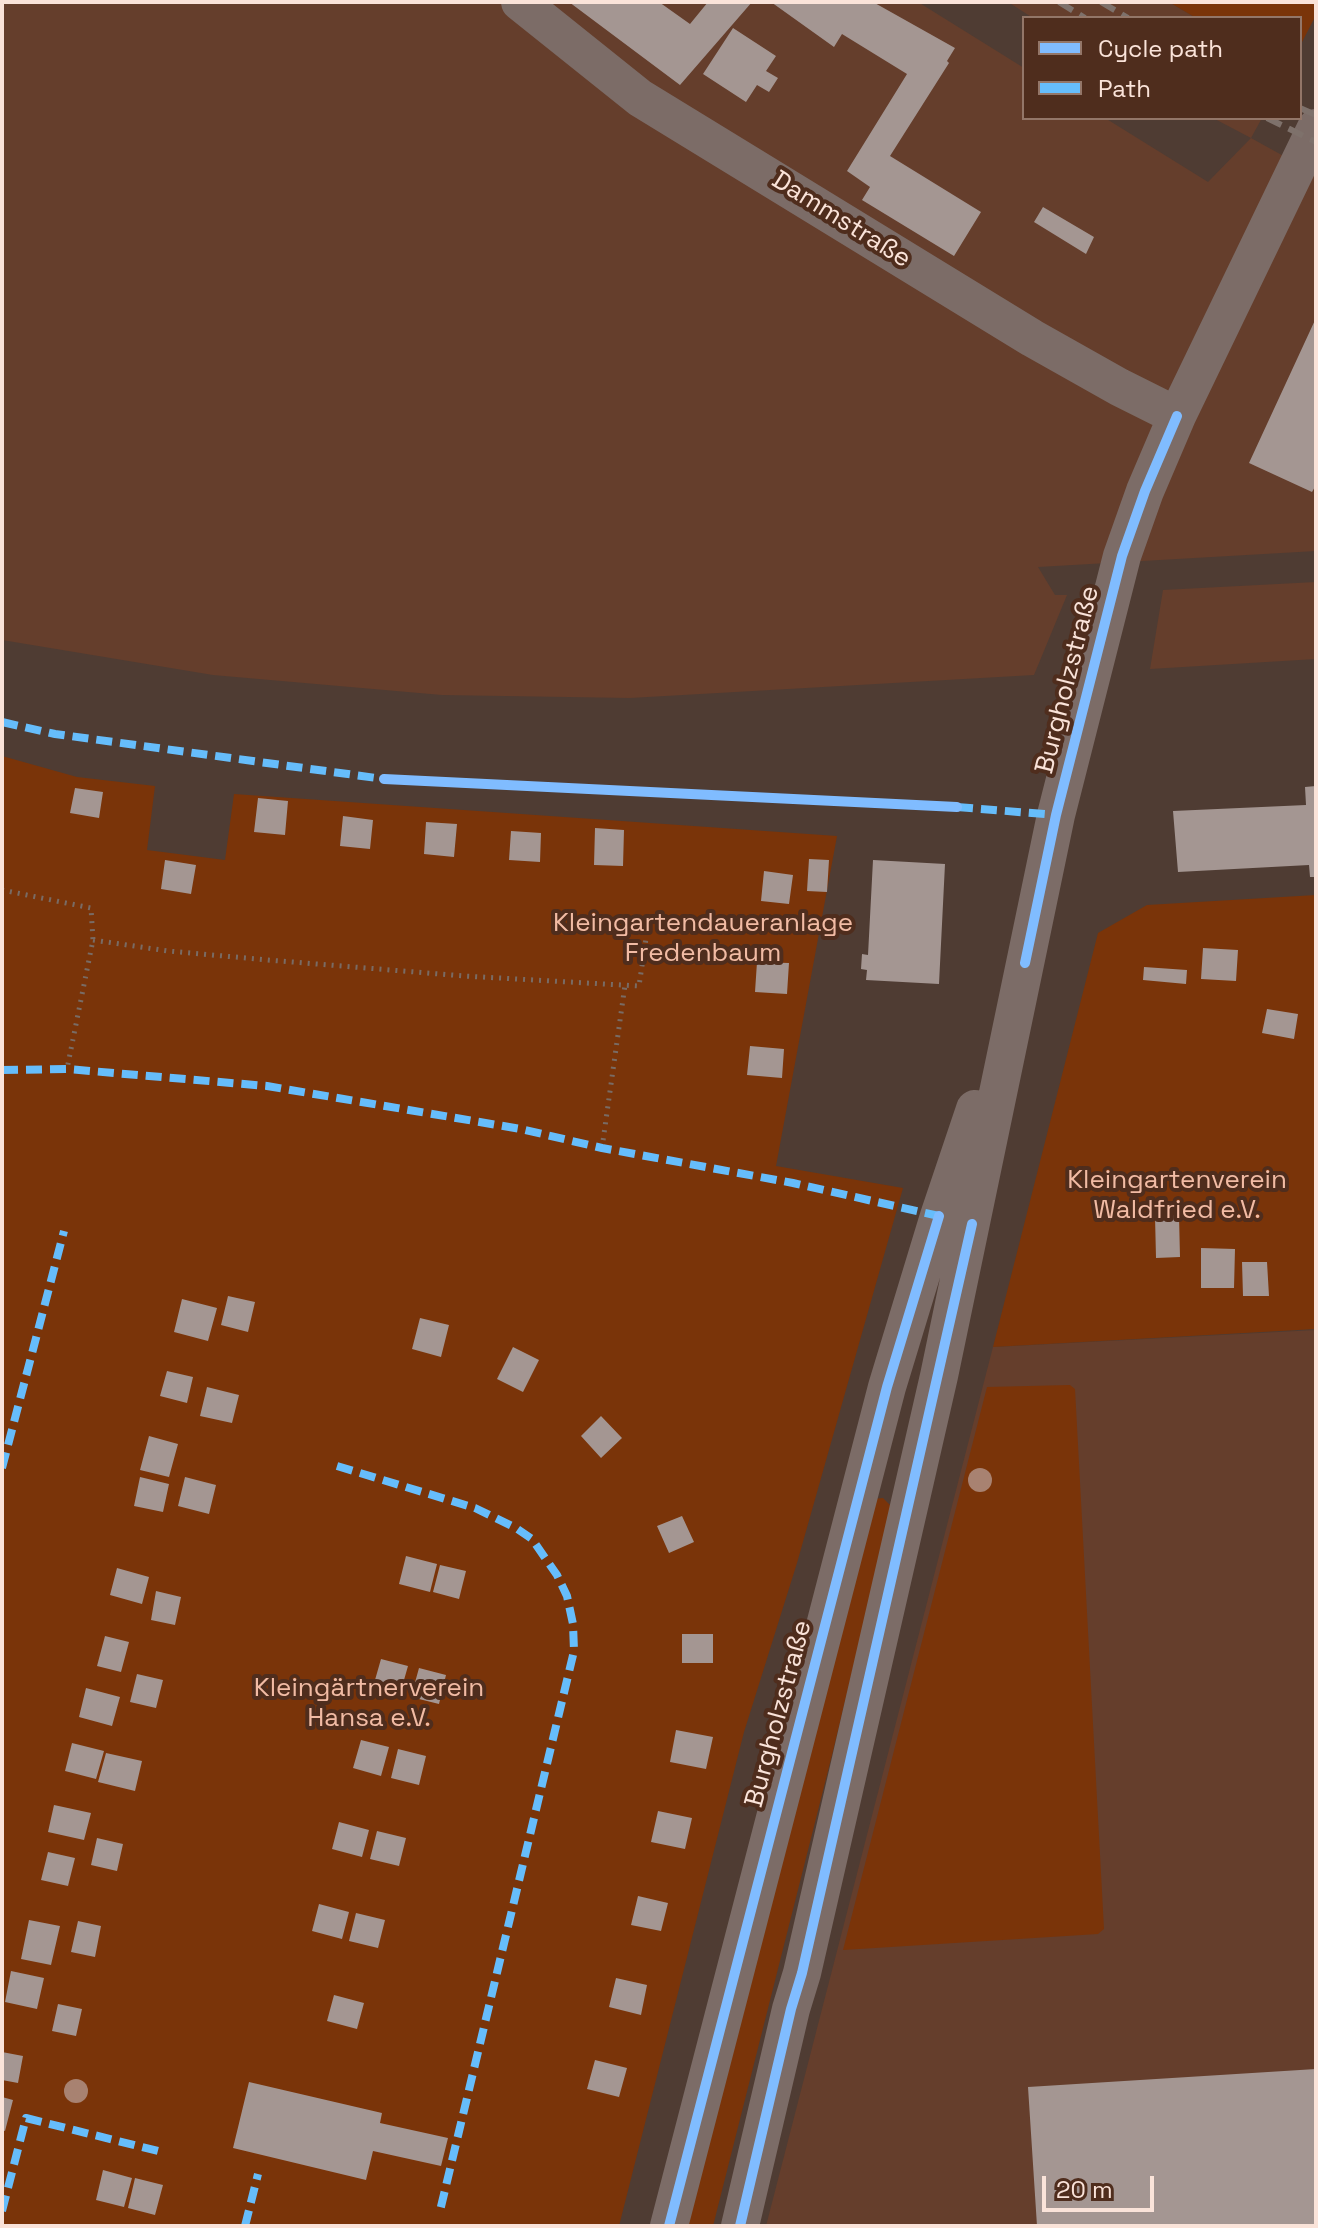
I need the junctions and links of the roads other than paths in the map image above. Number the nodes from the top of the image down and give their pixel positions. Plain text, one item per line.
1 (520, 2) edge
2 (1316, 128) edge
3 (1177, 416) junction
4 (956, 1220) junction
5 (669, 2226) edge
6 (740, 2226) edge

1 - 3 street, Dammstraße
2 - 3 street, Burgholzstraße
3 - 4 street, Burgholzstraße
4 - 5 street, Burgholzstraße
4 - 6 street, Burgholzstraße

